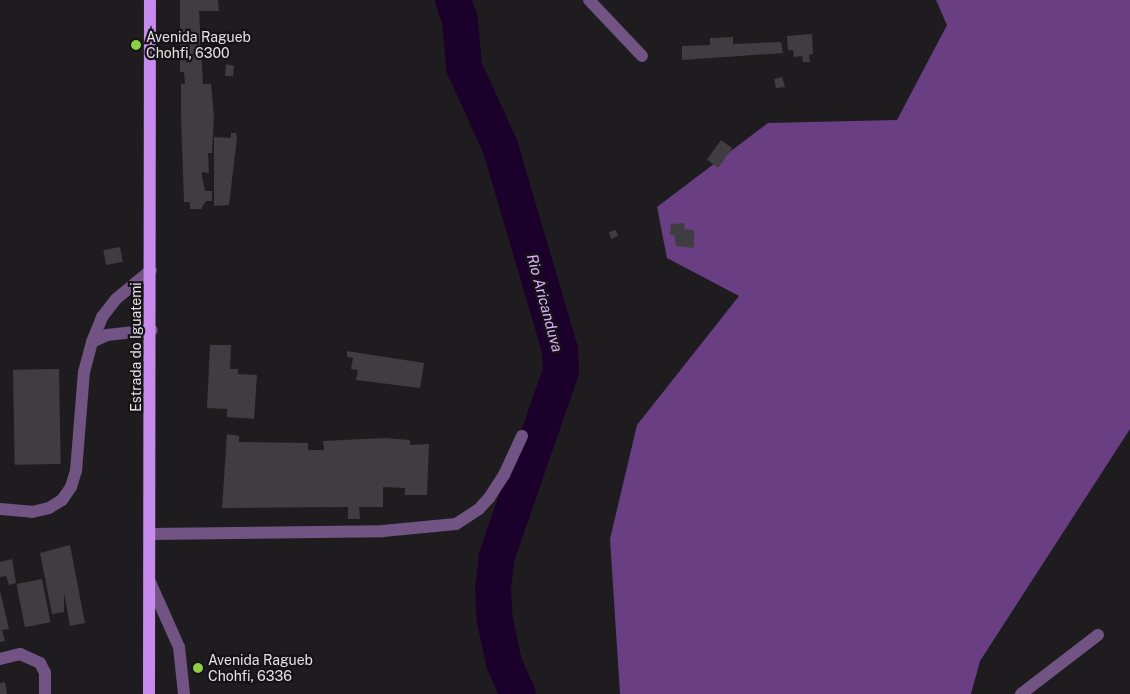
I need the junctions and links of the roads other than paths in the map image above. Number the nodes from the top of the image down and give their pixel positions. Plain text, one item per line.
1 (150, 0) edge
2 (589, 0) edge
3 (642, 56) dead end
4 (151, 270) junction
5 (152, 330) junction
6 (92, 342) junction
7 (522, 436) dead end
8 (0, 509) edge
9 (150, 534) junction
10 (150, 582) junction
11 (1098, 635) dead end
12 (0, 659) edge
13 (45, 694) edge
14 (149, 694) edge
15 (184, 694) edge
16 (1021, 694) edge

1 - 4 main road, Estrada do Iguatemi
2 - 3 street
4 - 5 main road, Estrada do Iguatemi
4 - 6 street
5 - 6 street
5 - 9 main road, Estrada do Iguatemi
6 - 8 street
7 - 9 street
9 - 10 main road, Estrada do Iguatemi
10 - 14 main road, Estrada do Iguatemi
10 - 15 street
11 - 16 street
12 - 13 street

